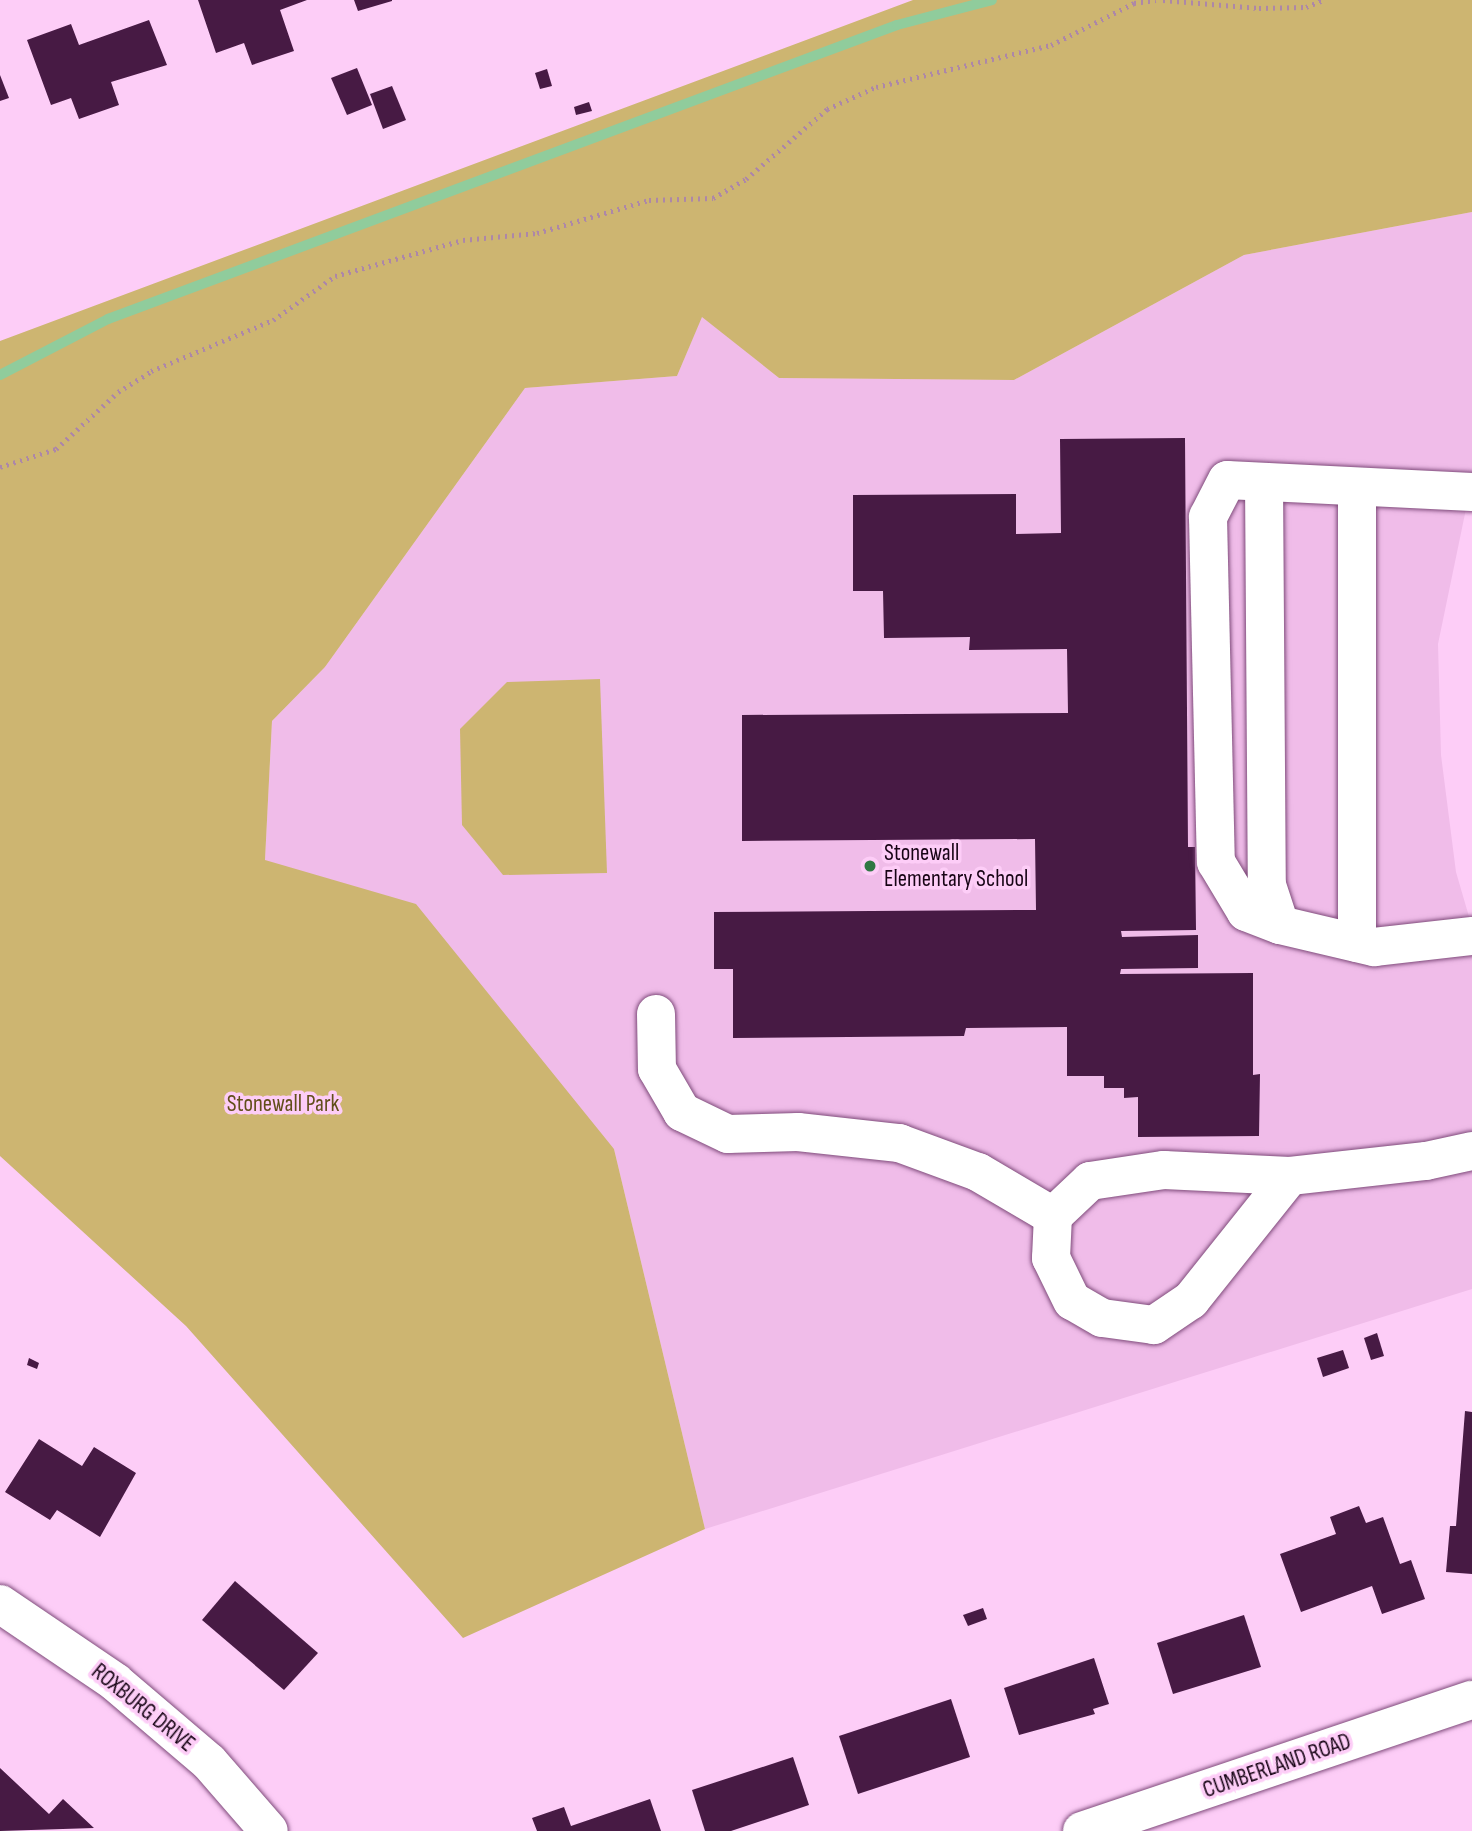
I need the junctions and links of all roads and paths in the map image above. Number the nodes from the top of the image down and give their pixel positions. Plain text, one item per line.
1 (1156, 0) edge
2 (1163, 0) edge
3 (1323, 0) edge
4 (0, 467) edge
5 (1264, 482) junction
6 (1357, 487) junction
7 (1472, 492) edge
8 (1280, 925) junction
9 (1472, 936) edge
10 (1357, 943) junction
11 (656, 1014) dead end
12 (1472, 1151) edge
13 (1290, 1176) junction
14 (1054, 1216) junction
15 (0, 1604) edge
16 (1472, 1700) edge
17 (269, 1831) edge
18 (1082, 1831) edge

1 - 4 path
2 - 3 path
5 - 6 street
5 - 8 street
5 - 8 street
6 - 7 street
6 - 10 street
8 - 10 street
9 - 10 street
11 - 14 street
12 - 13 street
13 - 14 street
13 - 14 street
15 - 17 street, ROXBURG DRIVE
16 - 18 street, CUMBERLAND ROAD

